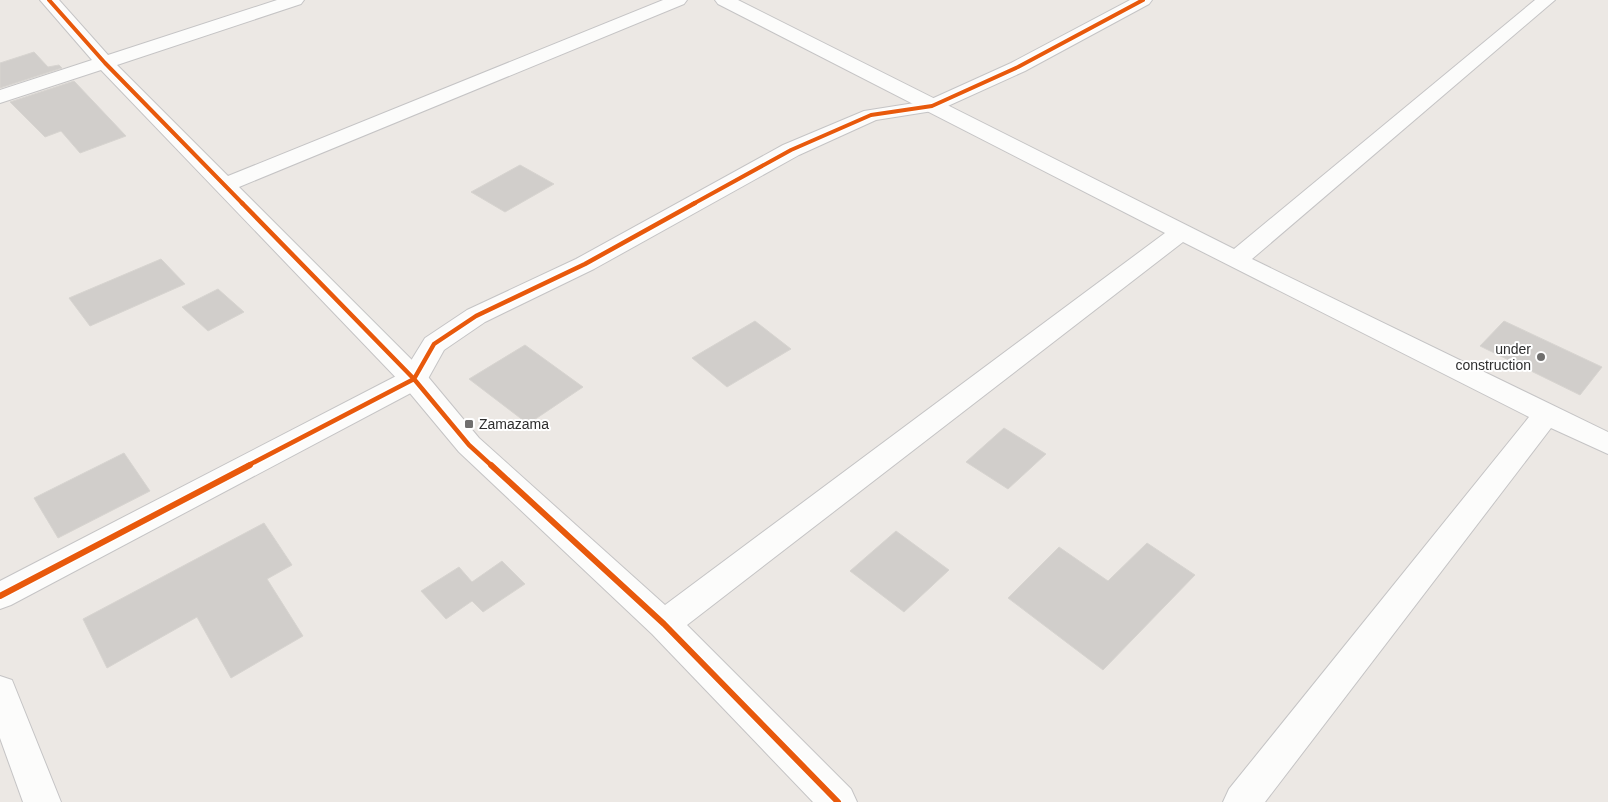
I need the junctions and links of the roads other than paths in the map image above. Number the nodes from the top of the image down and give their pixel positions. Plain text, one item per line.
1 (49, 0) edge
2 (295, 0) edge
3 (678, 0) edge
4 (1143, 0) edge
5 (1546, 0) edge
6 (737, 2) edge
7 (105, 63) junction
8 (0, 97) edge
9 (932, 106) junction
10 (224, 185) junction
11 (1182, 232) junction
12 (1236, 260) junction
13 (414, 380) junction
14 (1547, 412) junction
15 (1608, 444) edge
16 (0, 596) edge
17 (664, 624) junction
18 (0, 691) edge
19 (42, 802) edge
20 (838, 802) edge
21 (1242, 802) edge

1 - 7 street
2 - 7 street
3 - 10 street
4 - 9 street
5 - 12 street
6 - 9 street
7 - 8 street
7 - 10 street
9 - 11 street
9 - 13 street
10 - 13 street
11 - 12 street
11 - 17 street
12 - 14 street
13 - 16 street
13 - 17 street
14 - 15 street
14 - 21 street
17 - 20 street
18 - 19 street

